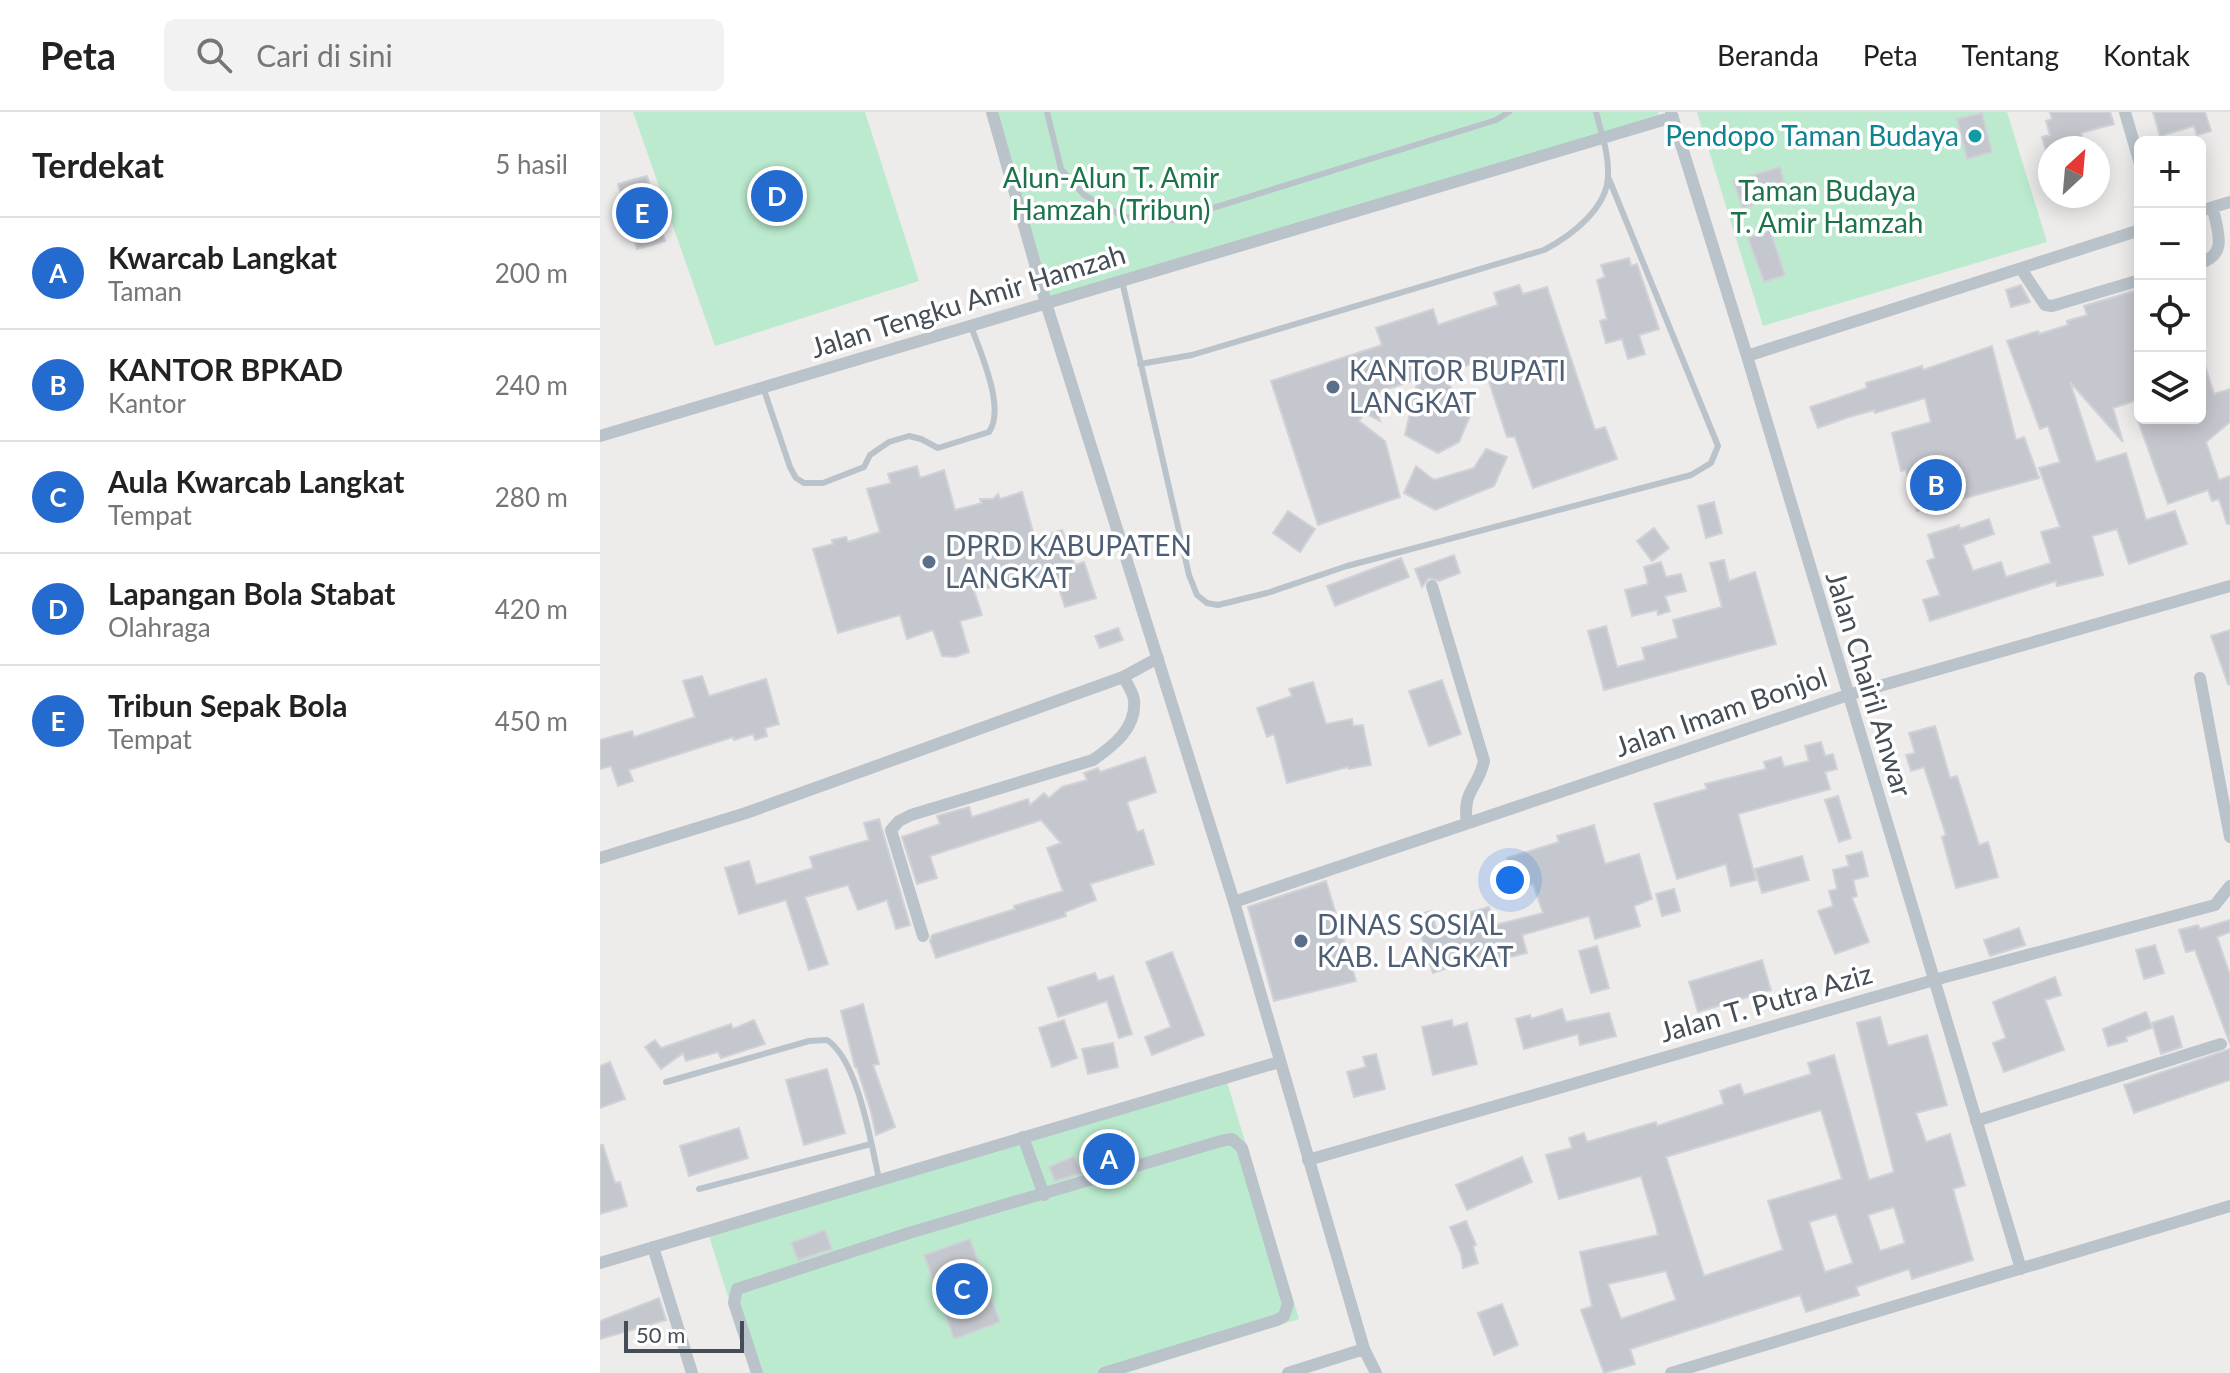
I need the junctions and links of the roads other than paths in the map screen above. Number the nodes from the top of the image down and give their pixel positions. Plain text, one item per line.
1 (992, 112) edge
2 (1047, 112) edge
3 (1509, 112) edge
4 (1596, 112) edge
5 (2125, 112) edge
6 (1672, 114) edge
7 (1602, 138) junction
8 (2134, 143) edge
9 (1609, 179) junction
10 (2230, 202) edge
11 (2206, 210) edge
12 (2134, 232) edge
13 (2206, 261) edge
14 (2021, 269) junction
15 (1122, 281) junction
16 (2134, 282) edge
17 (1046, 303) junction
18 (970, 325) junction
19 (1747, 356) junction
20 (1140, 364) junction
21 (763, 387) junction
22 (600, 436) edge
23 (1432, 586) dead end
24 (2230, 586) edge
25 (1158, 658) junction
26 (1123, 677) junction
27 (2200, 678) dead end
28 (1848, 695) junction
29 (1467, 823) junction
30 (2230, 837) edge
31 (600, 858) edge
32 (2230, 886) edge
33 (1234, 902) junction
34 (923, 936) dead end
35 (1934, 980) junction
36 (2221, 1044) dead end
37 (1279, 1062) junction
38 (666, 1082) dead end
39 (1976, 1121) junction
40 (1023, 1137) junction
41 (871, 1144) junction
42 (1308, 1160) junction
43 (879, 1179) junction
44 (699, 1189) dead end
45 (1044, 1195) junction
46 (2230, 1206) edge
47 (653, 1247) junction
48 (600, 1263) edge
49 (2021, 1269) junction
50 (1364, 1349) junction
51 (692, 1373) edge
52 (757, 1373) edge
53 (1104, 1373) edge
54 (1288, 1373) edge
55 (1376, 1373) edge
56 (1671, 1373) edge

1 - 17 street
2 - 3 lane
4 - 7 lane
5 - 8 street
6 - 7 street, Jalan Tengku Amir Hamzah
6 - 19 street, Jalan Chairil Anwar
7 - 9 lane
7 - 15 street, Jalan Tengku Amir Hamzah
9 - 20 lane
9 - 20 lane
10 - 11 street
11 - 13 street
12 - 14 street
14 - 16 street
14 - 19 street
15 - 17 street, Jalan Tengku Amir Hamzah
15 - 20 lane
17 - 18 street, Jalan Tengku Amir Hamzah
17 - 25 street
18 - 21 street, Jalan Tengku Amir Hamzah
18 - 21 lane
19 - 28 street, Jalan Chairil Anwar
21 - 22 street, Jalan Tengku Amir Hamzah
23 - 29 street
24 - 28 street, Jalan Imam Bonjol
25 - 26 street
25 - 33 street
26 - 31 street
26 - 34 street
27 - 30 street
28 - 29 street, Jalan Imam Bonjol
28 - 35 street, Jalan Chairil Anwar
29 - 33 street, Jalan Imam Bonjol
32 - 35 street, Jalan T. Putra Aziz
33 - 37 street
35 - 39 street, Jalan Chairil Anwar
35 - 42 street, Jalan T. Putra Aziz
36 - 39 street
37 - 40 street
37 - 42 street
38 - 41 lane
39 - 49 street, Jalan Chairil Anwar
40 - 43 street
40 - 45 street
41 - 43 lane
41 - 44 lane
42 - 50 street
43 - 47 street
45 - 52 street
45 - 53 street
46 - 49 street
47 - 48 street
47 - 51 street
49 - 56 street
50 - 54 street
50 - 55 street

